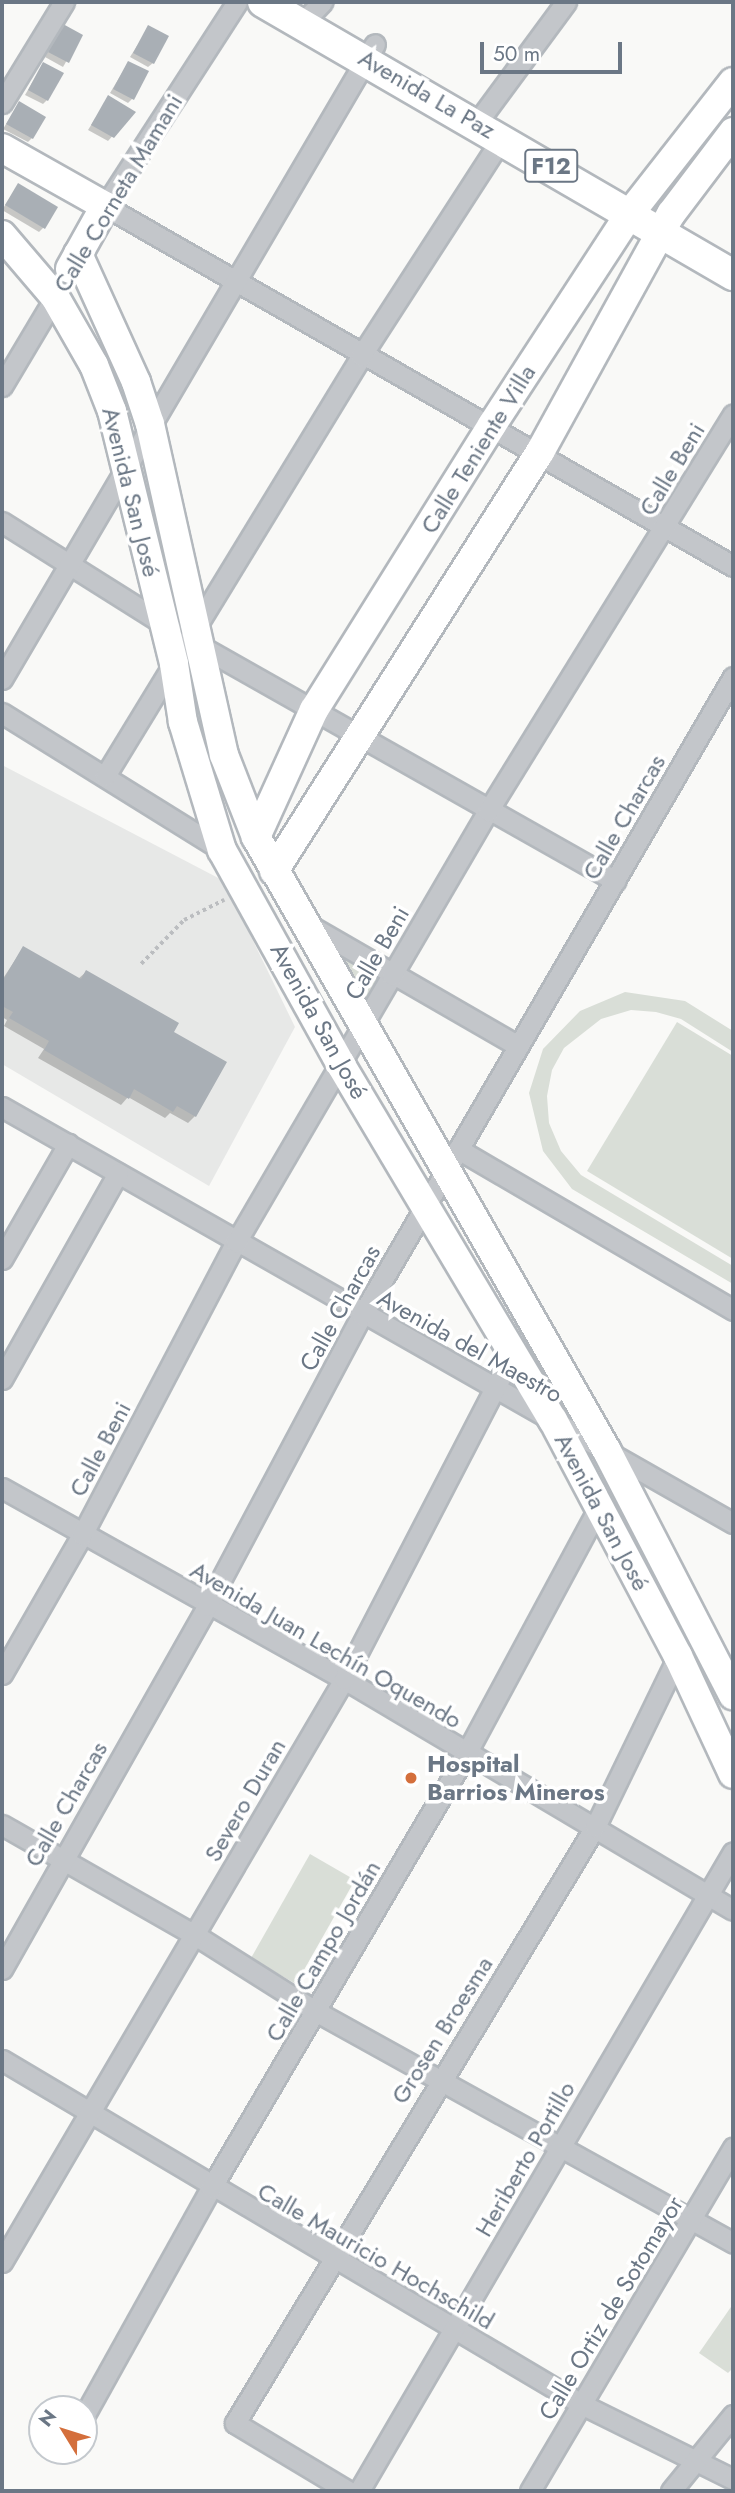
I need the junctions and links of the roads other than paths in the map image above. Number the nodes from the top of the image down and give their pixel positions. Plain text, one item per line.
1 (64, 2) edge
2 (237, 2) edge
3 (263, 2) edge
4 (566, 2) edge
5 (312, 8) edge
6 (371, 52) junction
7 (733, 82) edge
8 (2, 103) edge
9 (482, 116) junction
10 (733, 132) edge
11 (502, 138) junction
12 (2, 148) edge
13 (637, 205) junction
14 (105, 206) junction
15 (667, 224) junction
16 (2, 235) edge
17 (78, 254) junction
18 (733, 255) edge
19 (733, 275) edge
20 (235, 280) junction
21 (55, 296) junction
22 (361, 356) junction
23 (2, 386) edge
24 (733, 415) edge
25 (149, 424) junction
26 (492, 425) junction
27 (540, 452) junction
28 (127, 462) junction
29 (2, 522) edge
30 (666, 527) junction
31 (70, 564) junction
32 (733, 566) edge
33 (163, 624) junction
34 (195, 637) junction
35 (174, 664) junction
36 (733, 677) edge
37 (2, 679) edge
38 (314, 710) junction
39 (2, 713) edge
40 (359, 736) junction
41 (105, 776) junction
42 (488, 811) junction
43 (299, 832) junction
44 (256, 836) junction
45 (222, 850) junction
46 (274, 871) junction
47 (615, 881) junction
48 (302, 922) junction
49 (391, 975) junction
50 (363, 1027) junction
51 (519, 1046) junction
52 (341, 1065) junction
53 (2, 1107) edge
54 (68, 1144) junction
55 (452, 1160) junction
56 (118, 1173) junction
57 (426, 1204) junction
58 (236, 1242) junction
59 (2, 1259) edge
60 (733, 1310) edge
61 (362, 1315) junction
62 (513, 1353) junction
63 (2, 1378) edge
64 (496, 1386) junction
65 (553, 1420) junction
66 (607, 1451) junction
67 (2, 1488) edge
68 (599, 1507) junction
69 (733, 1523) edge
70 (82, 1535) junction
71 (207, 1606) junction
72 (678, 1656) junction
73 (2, 1674) edge
74 (344, 1679) junction
75 (733, 1695) edge
76 (466, 1754) junction
77 (733, 1774) edge
78 (2, 1825) edge
79 (595, 1827) junction
80 (733, 1852) edge
81 (62, 1859) junction
82 (707, 1896) junction
83 (733, 1910) edge
84 (195, 1935) junction
85 (2, 1969) edge
86 (317, 2012) junction
87 (2, 2060) edge
88 (440, 2080) junction
89 (93, 2111) junction
90 (561, 2146) junction
91 (733, 2148) edge
92 (211, 2188) junction
93 (692, 2218) junction
94 (733, 2243) edge
95 (331, 2257) junction
96 (2, 2262) edge
97 (454, 2330) junction
98 (96, 2395) edge
99 (583, 2405) junction
100 (733, 2415) edge
101 (694, 2462) junction
102 (733, 2479) edge
103 (348, 2491) edge
104 (359, 2491) edge
105 (530, 2491) edge
106 (671, 2491) edge

1 - 8 street
2 - 14 street, Calle Corneta Mamani
3 - 5 main road, Avenida La Paz / F12
4 - 9 street
5 - 6 main road, Avenida La Paz / F12
6 - 9 main road, Avenida La Paz / F12
6 - 20 street
7 - 13 street, Calle Teniente Villa
9 - 11 main road, Avenida La Paz / F12
9 - 13 main road, Avenida La Paz / F12
10 - 15 street, Calle Teniente Villa
11 - 13 main road, Avenida La Paz / F12
11 - 22 street
12 - 14 street
13 - 15 main road, Avenida La Paz / F12
13 - 26 street, Calle Teniente Villa
14 - 17 street, Calle Corneta Mamani
14 - 20 street
15 - 18 main road, Avenida La Paz / F12
15 - 19 main road, Avenida La Paz / F12
15 - 27 street, Calle Teniente Villa
16 - 21 street, Avenida San José
17 - 21 street, Calle Corneta Mamani
17 - 25 street, Avenida San José
20 - 22 street
20 - 25 street
21 - 23 street, Calle Corneta Mamani
21 - 28 street, Avenida San José
22 - 26 street
22 - 34 street
24 - 30 street, Calle Beni
25 - 28 street
25 - 34 street, Avenida San José
26 - 27 street
26 - 38 street, Calle Teniente Villa
27 - 30 street
27 - 40 street, Calle Teniente Villa
28 - 31 street
28 - 33 street, Avenida San José
29 - 31 street
30 - 32 street
30 - 42 street, Calle Beni
31 - 33 street
31 - 37 street
33 - 34 street
33 - 35 street, Avenida San José
34 - 35 street
34 - 38 street
34 - 44 street, Avenida San José
35 - 41 street
35 - 45 street, Avenida San José
36 - 47 street, Calle Charcas
38 - 40 street
38 - 44 street, Calle Teniente Villa
39 - 41 street
40 - 42 street
40 - 43 street, Calle Teniente Villa
41 - 45 street
42 - 47 street
42 - 49 street, Calle Beni
43 - 44 street
43 - 46 street, Calle Teniente Villa
44 - 45 street
44 - 46 street, Avenida San José
45 - 52 street, Avenida San José
46 - 48 street, Avenida San José
47 - 51 street, Calle Charcas
48 - 49 street
48 - 50 street, Avenida San José
49 - 50 street, Calle Beni
49 - 51 street
50 - 52 street, Calle Beni
50 - 55 street, Avenida San José
51 - 55 street, Calle Charcas
52 - 57 street, Avenida San José
52 - 58 street, Calle Beni
53 - 54 street, Avenida del Maestro
54 - 56 street, Avenida del Maestro
54 - 59 street
55 - 57 street, Calle Charcas
55 - 60 street
55 - 66 street, Avenida San José
56 - 58 street, Avenida del Maestro
56 - 63 street
57 - 61 street, Calle Charcas
57 - 62 street, Avenida San José
58 - 61 street, Avenida del Maestro
58 - 70 street, Calle Beni
61 - 64 street, Avenida del Maestro
61 - 71 street, Calle Charcas
62 - 64 street, Severo Duran
62 - 65 street, Avenida San José
64 - 65 street, Avenida del Maestro
64 - 74 street, Severo Duran
65 - 66 street, Avenida del Maestro
65 - 68 street, Avenida San José
66 - 69 street, Avenida del Maestro
66 - 75 street, Avenida San José
67 - 70 street, Avenida Juan Lechín Oquendo
68 - 72 street, Avenida San José
68 - 76 street, Calle Campo Jordán
70 - 71 street, Avenida Juan Lechín Oquendo
70 - 73 street, Calle Beni
71 - 74 street, Avenida Juan Lechín Oquendo
71 - 81 street, Calle Charcas
72 - 77 street, Avenida San José
72 - 79 street, Grosen Broesma
74 - 76 street, Avenida Juan Lechín Oquendo
74 - 84 street, Severo Duran
76 - 79 street, Avenida Juan Lechín Oquendo
76 - 86 street, Calle Campo Jordán
78 - 81 street
79 - 82 street, Avenida Juan Lechín Oquendo
79 - 88 street, Grosen Broesma
80 - 82 street, Heriberto Portillo
81 - 84 street
81 - 85 street, Calle Charcas
82 - 83 street, Avenida Juan Lechín Oquendo
82 - 90 street, Heriberto Portillo
84 - 86 street
84 - 89 street, Severo Duran
86 - 88 street
86 - 92 street, Calle Campo Jordán
87 - 89 street, Calle Mauricio Hochschild
88 - 90 street
88 - 95 street, Grosen Broesma
89 - 92 street, Calle Mauricio Hochschild
89 - 96 street, Severo Duran
90 - 93 street
90 - 97 street, Heriberto Portillo
91 - 93 street, Calle Ortiz de Sotomayor
92 - 95 street, Calle Mauricio Hochschild
92 - 98 street, Calle Campo Jordán
93 - 94 street
93 - 99 street, Calle Ortiz de Sotomayor
95 - 97 street, Calle Mauricio Hochschild
95 - 103 street, Grosen Broesma
97 - 99 street, Calle Mauricio Hochschild
97 - 104 street, Heriberto Portillo
99 - 101 street, Calle Mauricio Hochschild
99 - 105 street, Calle Ortiz de Sotomayor
100 - 101 street
101 - 102 street, Calle Mauricio Hochschild
101 - 106 street

